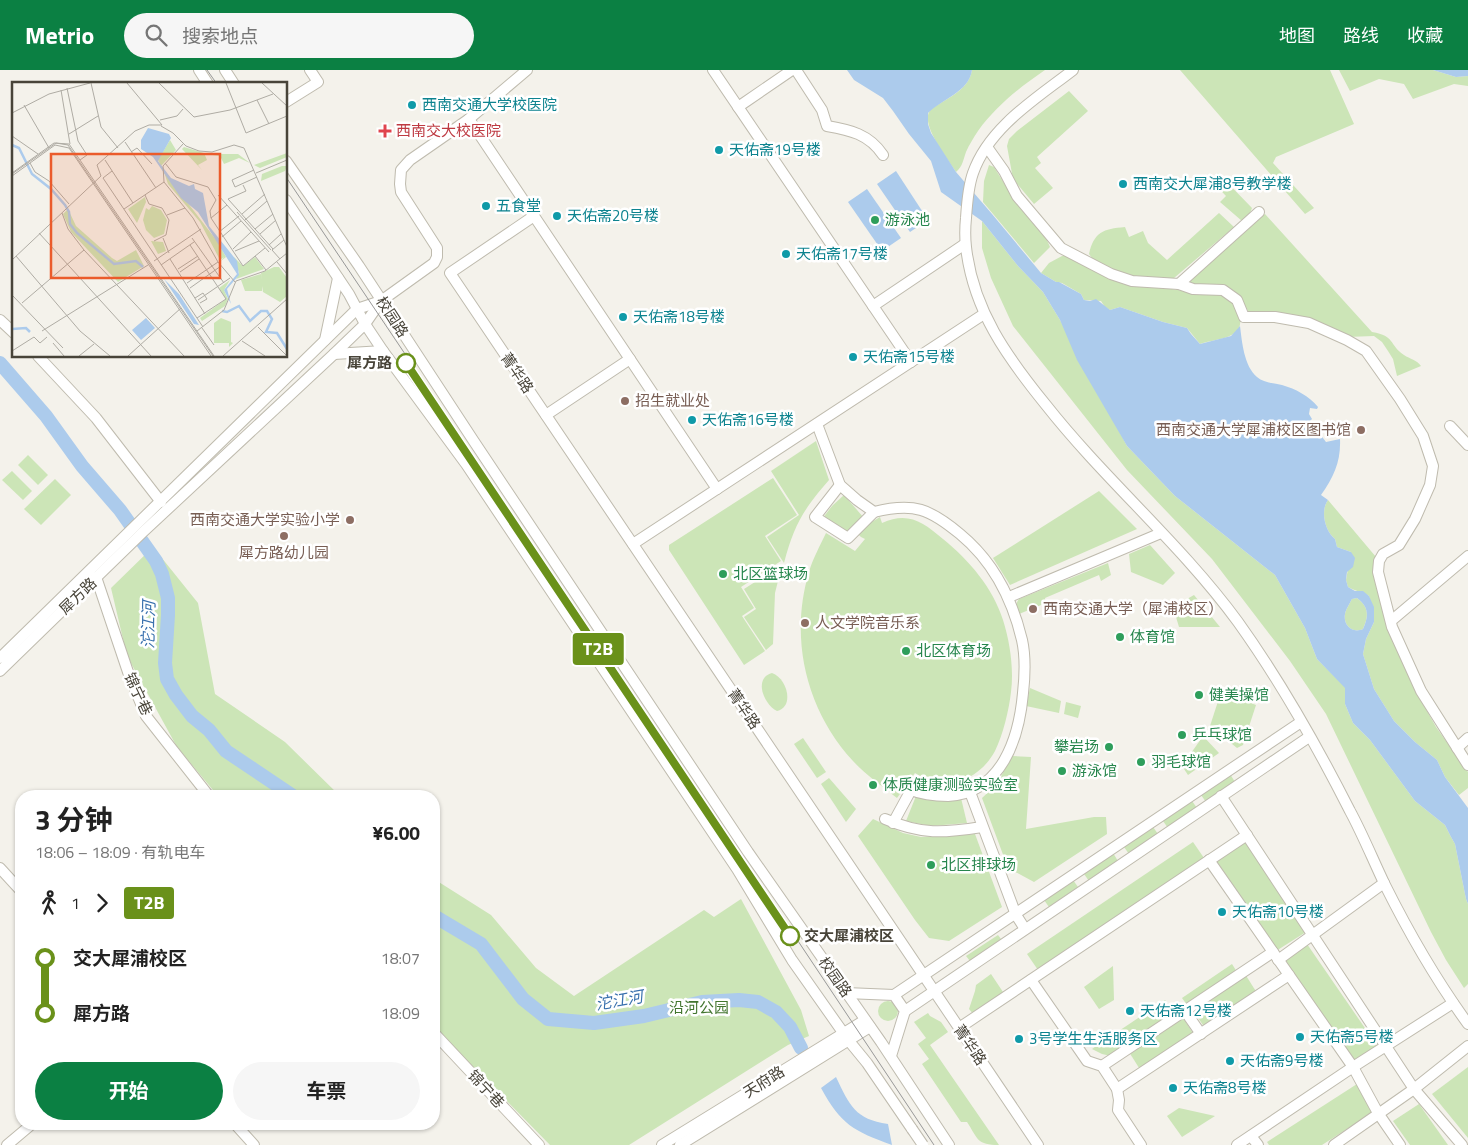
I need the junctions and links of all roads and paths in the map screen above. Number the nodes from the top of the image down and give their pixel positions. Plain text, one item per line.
1 (199, 70) edge
2 (225, 70) edge
3 (310, 70) edge
4 (527, 70) edge
5 (713, 70) edge
6 (792, 70) edge
7 (796, 70) edge
8 (1073, 70) edge
9 (207, 82) edge
10 (233, 82) edge
11 (288, 101) edge
12 (738, 107) junction
13 (469, 118) junction
14 (987, 147) junction
15 (883, 155) dead end
16 (288, 164) edge
17 (288, 203) edge
18 (1259, 212) dead end
19 (534, 216) junction
20 (965, 244) junction
21 (338, 278) junction
22 (1179, 284) junction
23 (381, 301) junction
24 (873, 306) junction
25 (357, 309) junction
26 (984, 314) junction
27 (0, 320) edge
28 (365, 324) junction
29 (12, 331) edge
30 (325, 341) junction
31 (384, 351) junction
32 (334, 354) junction
33 (40, 358) edge
34 (630, 359) junction
35 (911, 362) junction
36 (546, 415) junction
37 (817, 424) junction
38 (1450, 426) dead end
39 (1468, 445) edge
40 (840, 485) junction
41 (717, 489) junction
42 (160, 502) junction
43 (874, 512) junction
44 (140, 528) junction
45 (1161, 533) junction
46 (633, 544) junction
47 (123, 545) junction
48 (1468, 556) edge
49 (96, 577) junction
50 (1009, 597) junction
51 (1391, 621) junction
52 (0, 658) edge
53 (0, 671) edge
54 (1301, 722) junction
55 (1310, 737) junction
56 (1468, 738) edge
57 (1457, 748) junction
58 (1468, 765) edge
59 (204, 790) edge
60 (970, 792) junction
61 (1221, 796) junction
62 (982, 827) junction
63 (1247, 835) junction
64 (1209, 860) junction
65 (0, 868) edge
66 (1384, 883) junction
67 (15, 884) edge
68 (1016, 915) junction
69 (1025, 929) junction
70 (1312, 935) junction
71 (1276, 956) junction
72 (923, 975) junction
73 (1289, 975) junction
74 (1031, 980) junction
75 (934, 992) junction
76 (846, 993) junction
77 (894, 996) junction
78 (1454, 1003) junction
79 (905, 1011) junction
80 (1185, 1011) junction
81 (868, 1024) junction
82 (1468, 1024) edge
83 (959, 1028) junction
84 (1200, 1034) junction
85 (846, 1037) junction
86 (440, 1039) edge
87 (1385, 1046) junction
88 (1468, 1046) edge
89 (891, 1056) junction
90 (1102, 1066) junction
91 (1353, 1067) junction
92 (1117, 1089) junction
93 (1414, 1089) junction
94 (1378, 1114) junction
95 (25, 1130) edge
96 (240, 1130) edge
97 (1251, 1136) junction
98 (948, 1143) edge
99 (7, 1145) edge
100 (254, 1145) edge
101 (539, 1145) edge
102 (662, 1145) edge
103 (680, 1145) edge
104 (923, 1145) edge
105 (1038, 1145) edge
106 (1141, 1145) edge
107 (1237, 1145) edge
108 (1258, 1145) edge
109 (1334, 1145) edge
110 (1400, 1145) edge
111 (1461, 1145) edge

1 - 9 street
2 - 10 street
3 - 11 street
4 - 13 street
5 - 12 street
6 - 12 street
7 - 15 street
8 - 14 street
12 - 24 street
13 - 19 street
13 - 23 street
14 - 20 street
14 - 22 street
16 - 23 street, 校园路
17 - 21 street, 校园路
18 - 22 street
19 - 34 street
19 - 36 street, 菁华路
20 - 24 street
20 - 26 street
21 - 25 street, 校园路
21 - 30 street
22 - 51 street
23 - 25 street, 犀方路
23 - 28 street, 犀方路
23 - 76 street, 校园路
24 - 35 street
25 - 28 street, 校园路
25 - 30 street, 犀方路
26 - 35 street
26 - 45 street
27 - 29 street
28 - 31 street, 校园路
28 - 32 street, 犀方路
30 - 42 street, 犀方路
31 - 32 street
31 - 85 street, 校园路
32 - 44 street, 犀方路
33 - 42 street
34 - 36 street
34 - 41 street
35 - 37 street
36 - 46 street, 菁华路
37 - 40 street
37 - 41 street
38 - 39 street
40 - 43 street
40 - 43 street
41 - 46 street
42 - 44 street, 犀方路
43 - 50 street
44 - 47 street, 犀方路
45 - 50 street
45 - 54 street
46 - 72 street, 菁华路
47 - 49 street, 犀方路
47 - 52 street, 犀方路
48 - 51 street
49 - 53 street, 犀方路
49 - 59 street, 锦宁巷
50 - 60 street
51 - 57 street
54 - 55 street
54 - 68 street
55 - 61 street
55 - 66 street
56 - 57 street
57 - 58 street
60 - 62 street
60 - 62 street
61 - 63 street
61 - 69 street
62 - 68 street
63 - 64 street
63 - 70 street
64 - 71 street
64 - 74 street
65 - 67 street
66 - 70 street
66 - 78 street
68 - 69 street
68 - 72 street
69 - 75 street
70 - 71 street
70 - 87 street
71 - 73 street
71 - 80 street
72 - 75 street, 菁华路
72 - 77 street
73 - 84 street
73 - 91 street
74 - 83 street
74 - 90 street
75 - 79 street
75 - 83 street, 菁华路
76 - 77 street
76 - 81 street, 校园路
77 - 79 street
78 - 82 street
78 - 87 street
79 - 89 street
80 - 84 street
80 - 90 street
81 - 85 street, 天府路
81 - 89 street, 校园路
83 - 105 street, 菁华路
84 - 92 street
85 - 102 street, 天府路
85 - 103 street, 天府路
85 - 104 street, 校园路, bridge
86 - 101 street, 锦宁巷
87 - 91 street
87 - 93 street
88 - 93 street
89 - 98 street, 校园路
90 - 92 street
91 - 94 street
91 - 97 street
92 - 106 street
93 - 94 street
93 - 111 street
94 - 109 street
94 - 110 street
95 - 99 street
96 - 100 street
97 - 107 street
97 - 108 street

